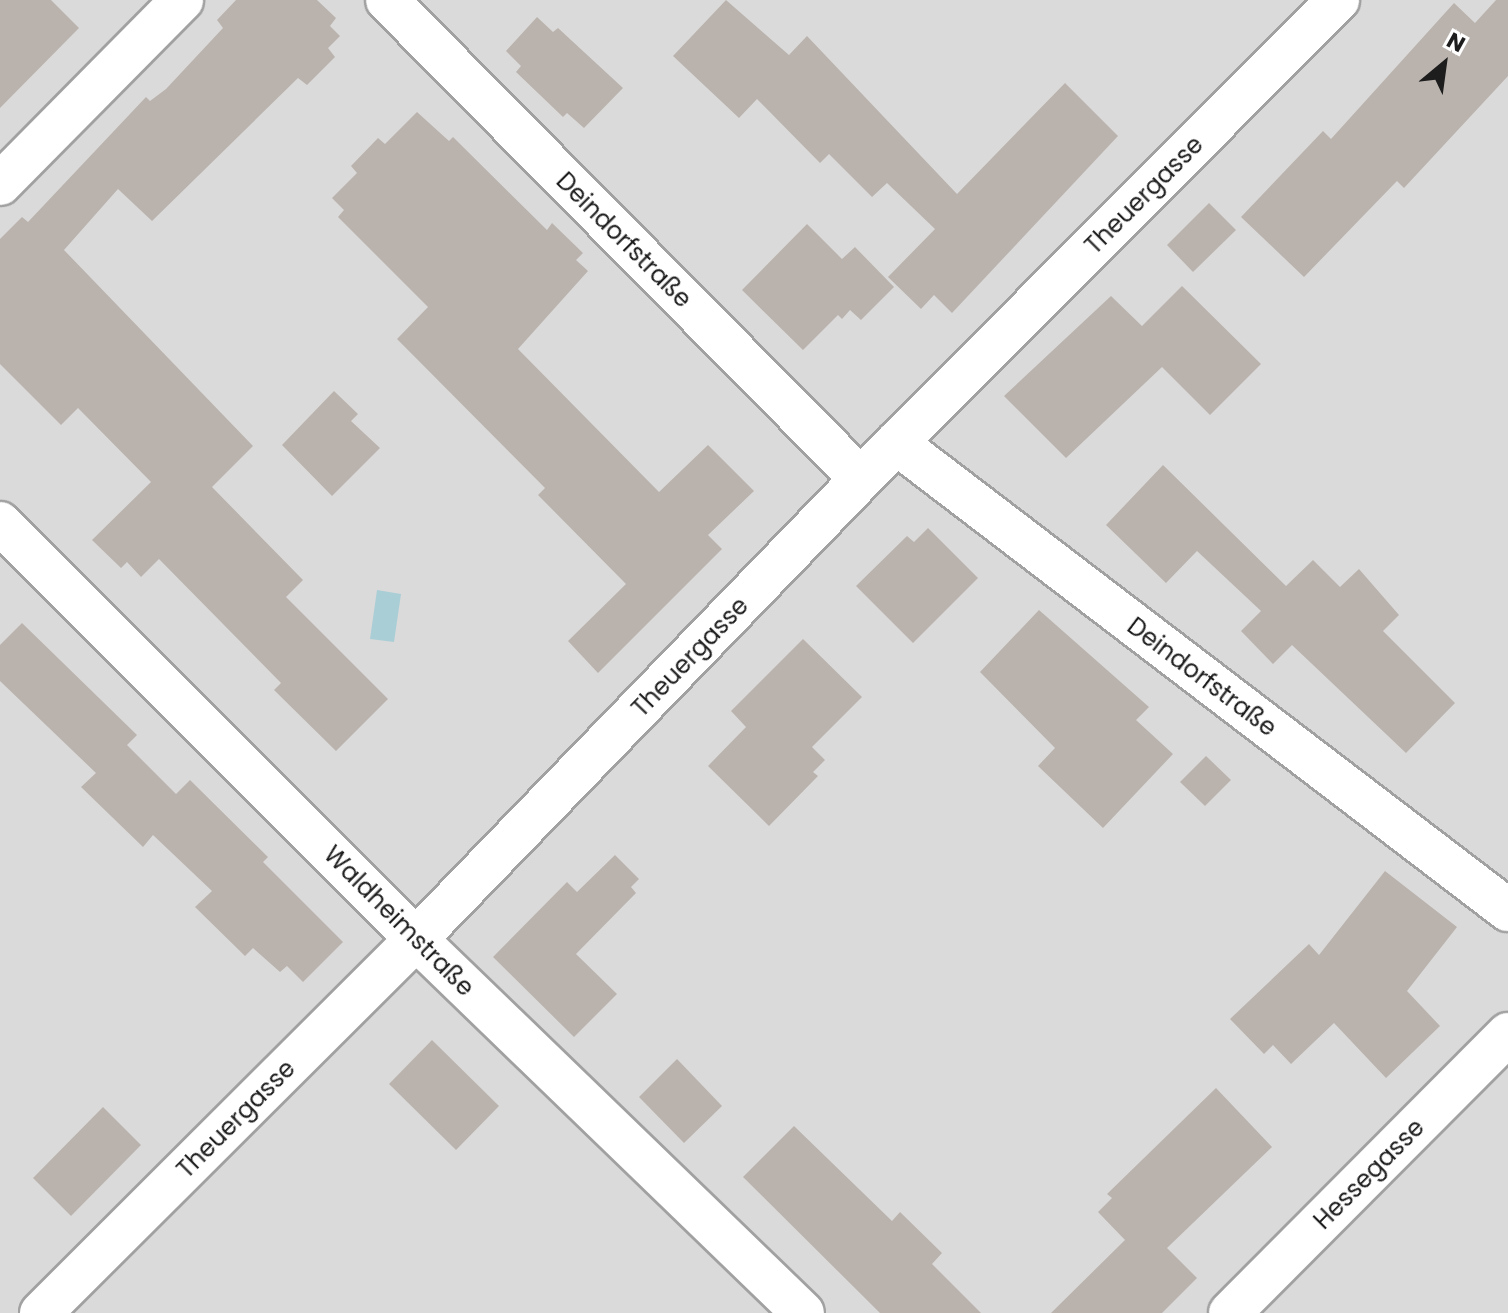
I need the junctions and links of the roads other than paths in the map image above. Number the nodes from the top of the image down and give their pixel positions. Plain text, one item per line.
1 (182, 0) edge
2 (387, 0) edge
3 (1338, 0) edge
4 (0, 184) edge
5 (896, 443) junction
6 (861, 479) junction
7 (0, 523) edge
8 (1508, 910) edge
9 (416, 939) junction
10 (1508, 1034) edge
11 (41, 1313) edge
12 (803, 1313) edge
13 (1230, 1313) edge

1 - 4 street
2 - 6 street, Deindorfstraße
3 - 5 street, Theuergasse
5 - 6 street, Theuergasse
5 - 8 street, Deindorfstraße
6 - 9 street, Theuergasse
7 - 9 street, Waldheimstraße
9 - 11 street, Theuergasse
9 - 12 street, Waldheimstraße
10 - 13 street, Hessegasse

